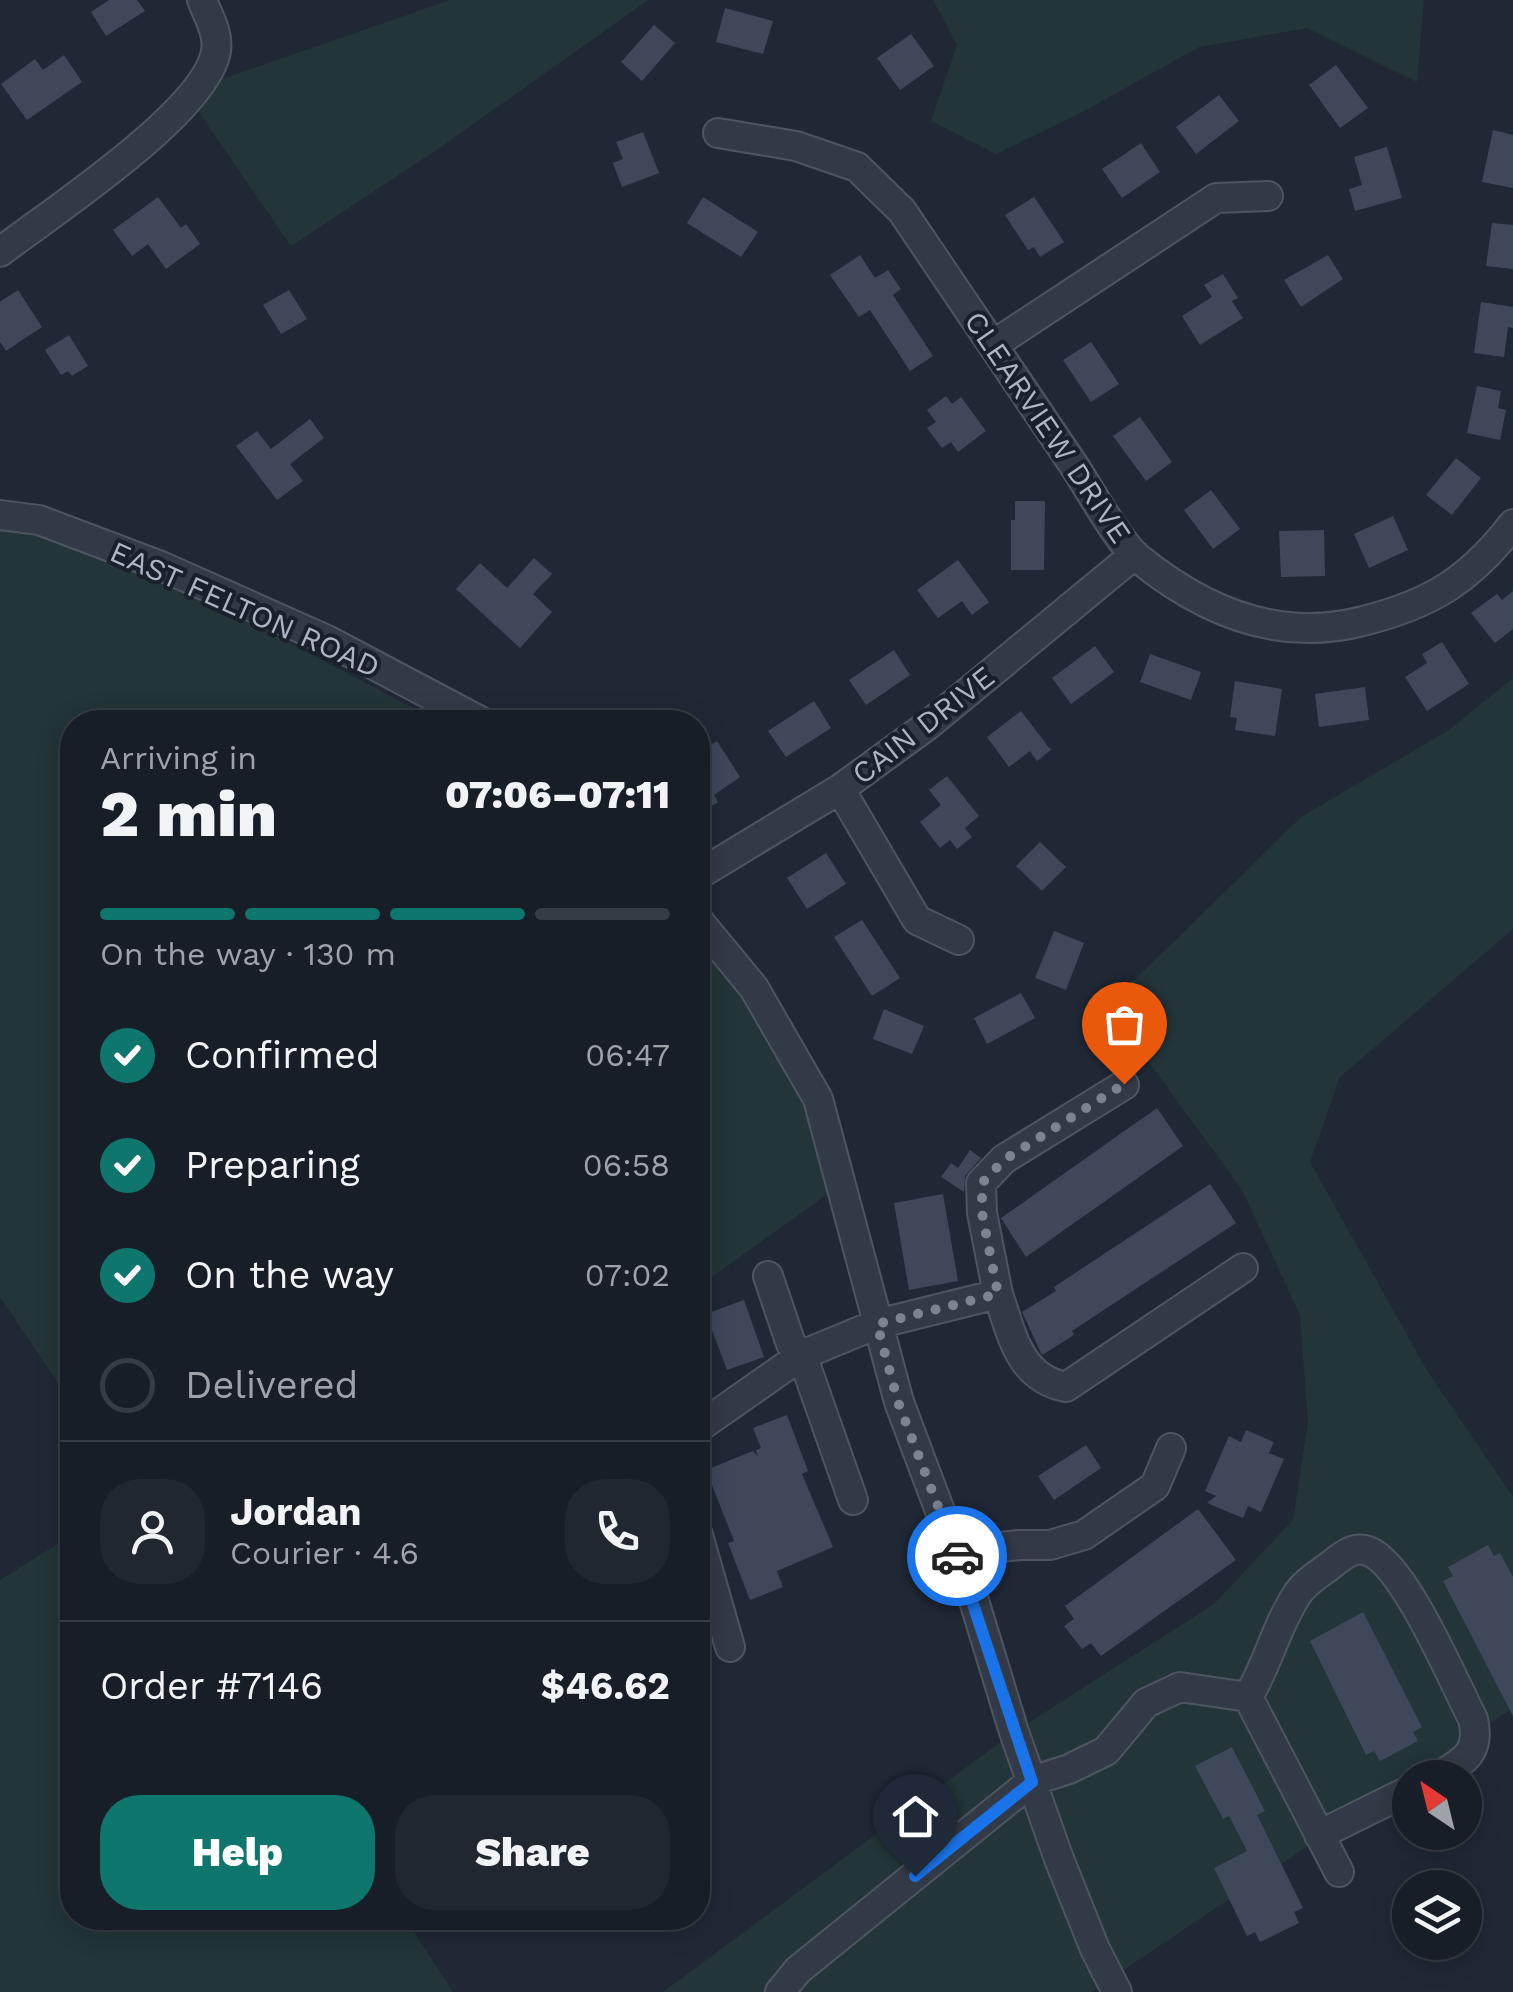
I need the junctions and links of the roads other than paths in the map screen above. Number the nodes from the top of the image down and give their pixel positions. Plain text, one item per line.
1 (202, 0) edge
2 (718, 132) dead end
3 (1268, 196) dead end
4 (0, 252) edge
5 (993, 345) junction
6 (0, 516) edge
7 (1513, 524) edge
8 (1134, 555) junction
9 (459, 710) edge
10 (840, 789) junction
11 (710, 868) edge
12 (710, 935) edge
13 (960, 940) dead end
14 (1124, 1084) dead end
15 (1243, 1268) dead end
16 (768, 1276) dead end
17 (998, 1294) junction
18 (877, 1324) junction
19 (802, 1355) junction
20 (710, 1420) edge
21 (1171, 1448) dead end
22 (852, 1500) dead end
23 (956, 1552) junction
24 (710, 1577) edge
25 (730, 1648) dead end
26 (1248, 1697) junction
27 (1464, 1760) edge
28 (1032, 1782) junction
29 (1392, 1799) edge
30 (1319, 1835) junction
31 (1339, 1872) dead end
32 (780, 1992) edge
33 (1117, 1992) edge

1 - 4 street
2 - 5 street, CLEARVIEW DRIVE
3 - 5 street
5 - 8 street, CLEARVIEW DRIVE
6 - 9 street, EAST FELTON ROAD
7 - 8 street, CLEARVIEW DRIVE
8 - 10 street, CAIN DRIVE
10 - 11 street, CAIN DRIVE
10 - 13 street
12 - 18 street
14 - 17 street
15 - 17 street
16 - 19 street
17 - 18 street
18 - 19 street
18 - 23 street
19 - 20 street
19 - 22 street
21 - 23 street
23 - 28 street
24 - 25 street
26 - 27 street
26 - 28 street
26 - 30 street
28 - 32 street
28 - 33 street
29 - 30 street
30 - 31 street

